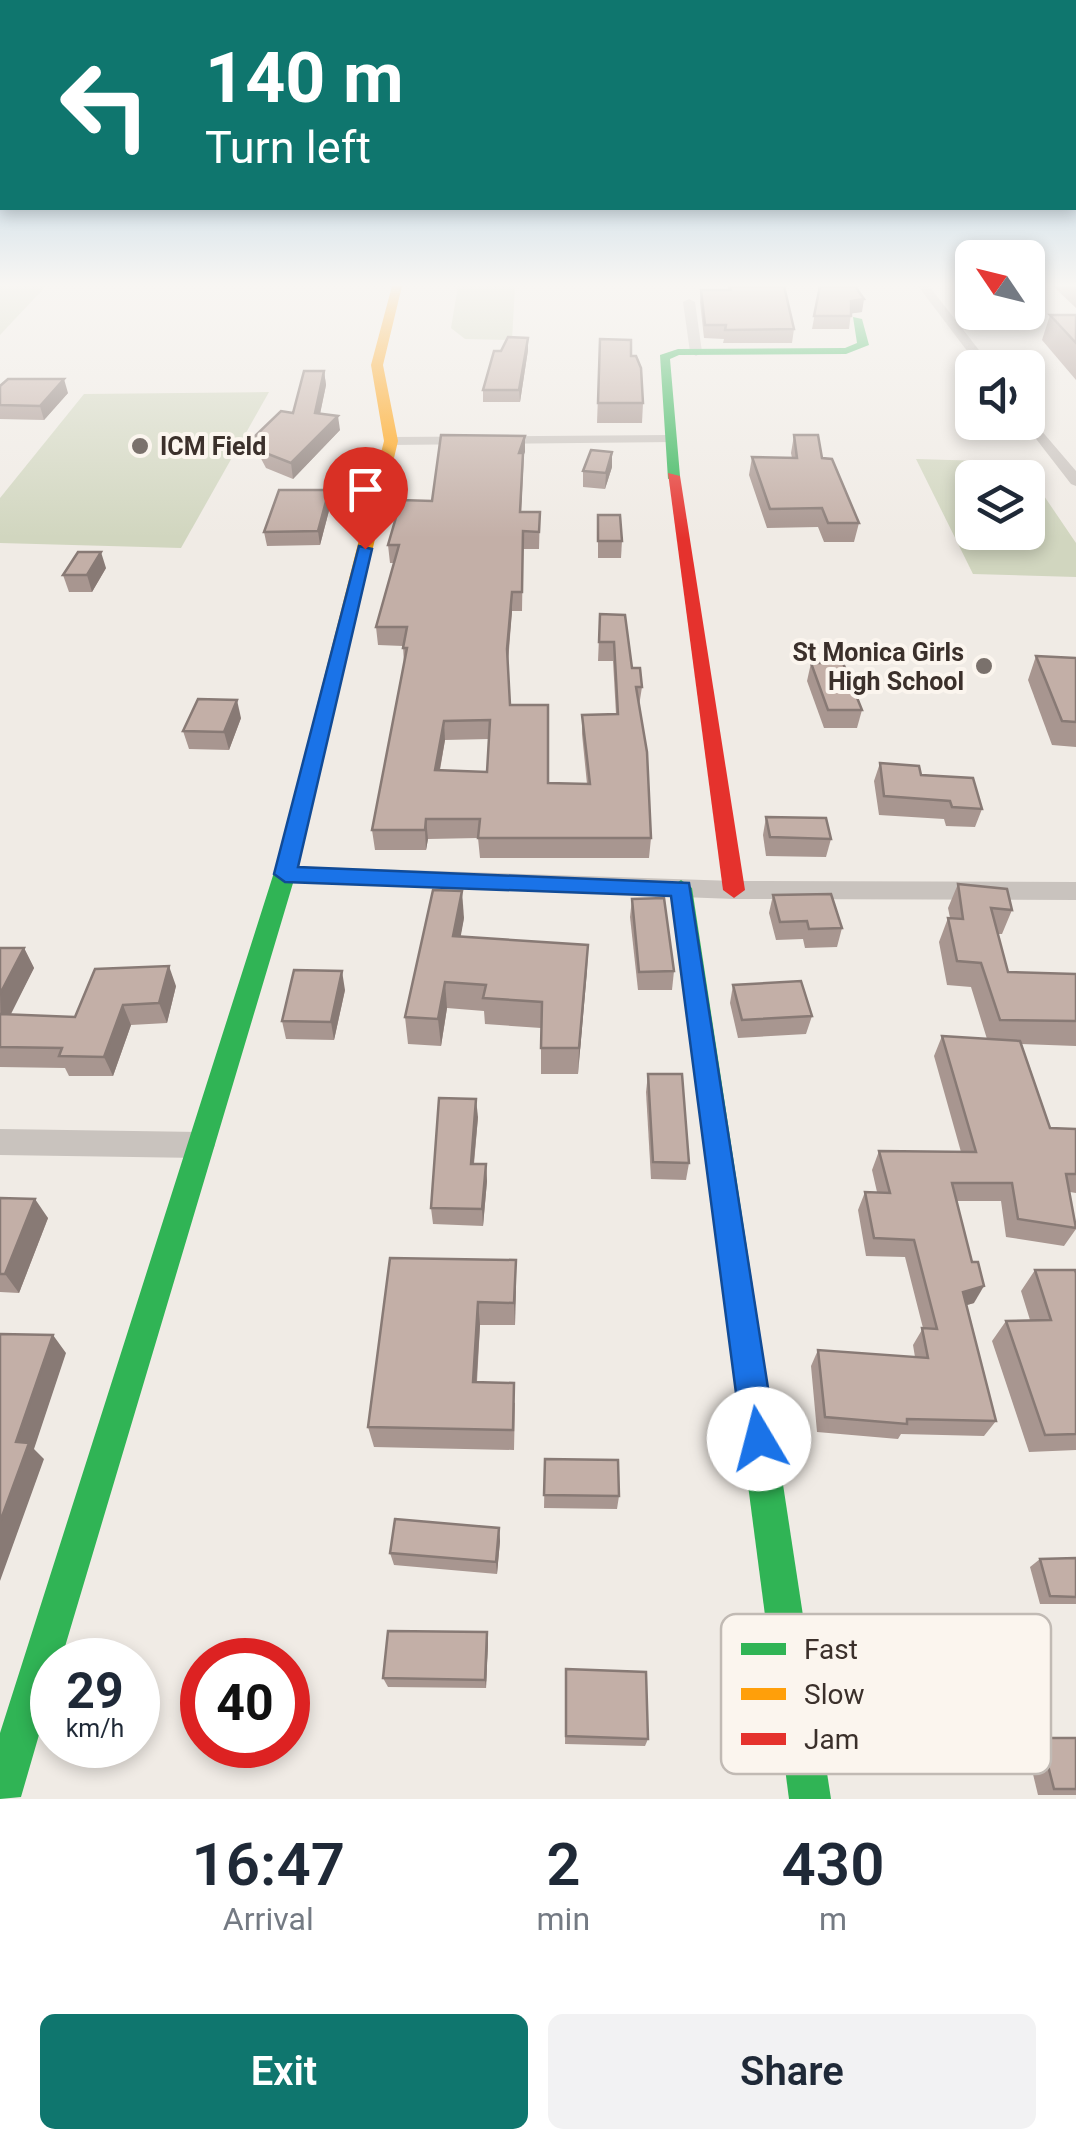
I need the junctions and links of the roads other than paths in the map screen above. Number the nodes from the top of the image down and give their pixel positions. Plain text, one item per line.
1 (378, 370) edge
2 (665, 370) edge
3 (669, 439) junction
4 (1045, 440) edge
5 (391, 441) junction
6 (1076, 480) edge
7 (285, 874) junction
8 (681, 888) junction
9 (734, 890) junction
10 (1074, 895) edge
11 (0, 1142) edge
12 (200, 1145) junction
13 (784, 1614) edge
14 (806, 1774) edge
15 (0, 1797) edge
16 (810, 1799) edge

1 - 5 street
2 - 3 street
3 - 5 street
3 - 9 street
4 - 6 street
5 - 7 street
7 - 8 street
7 - 12 street
8 - 9 street
8 - 13 street
9 - 10 street
11 - 12 street
12 - 15 street
14 - 16 street

